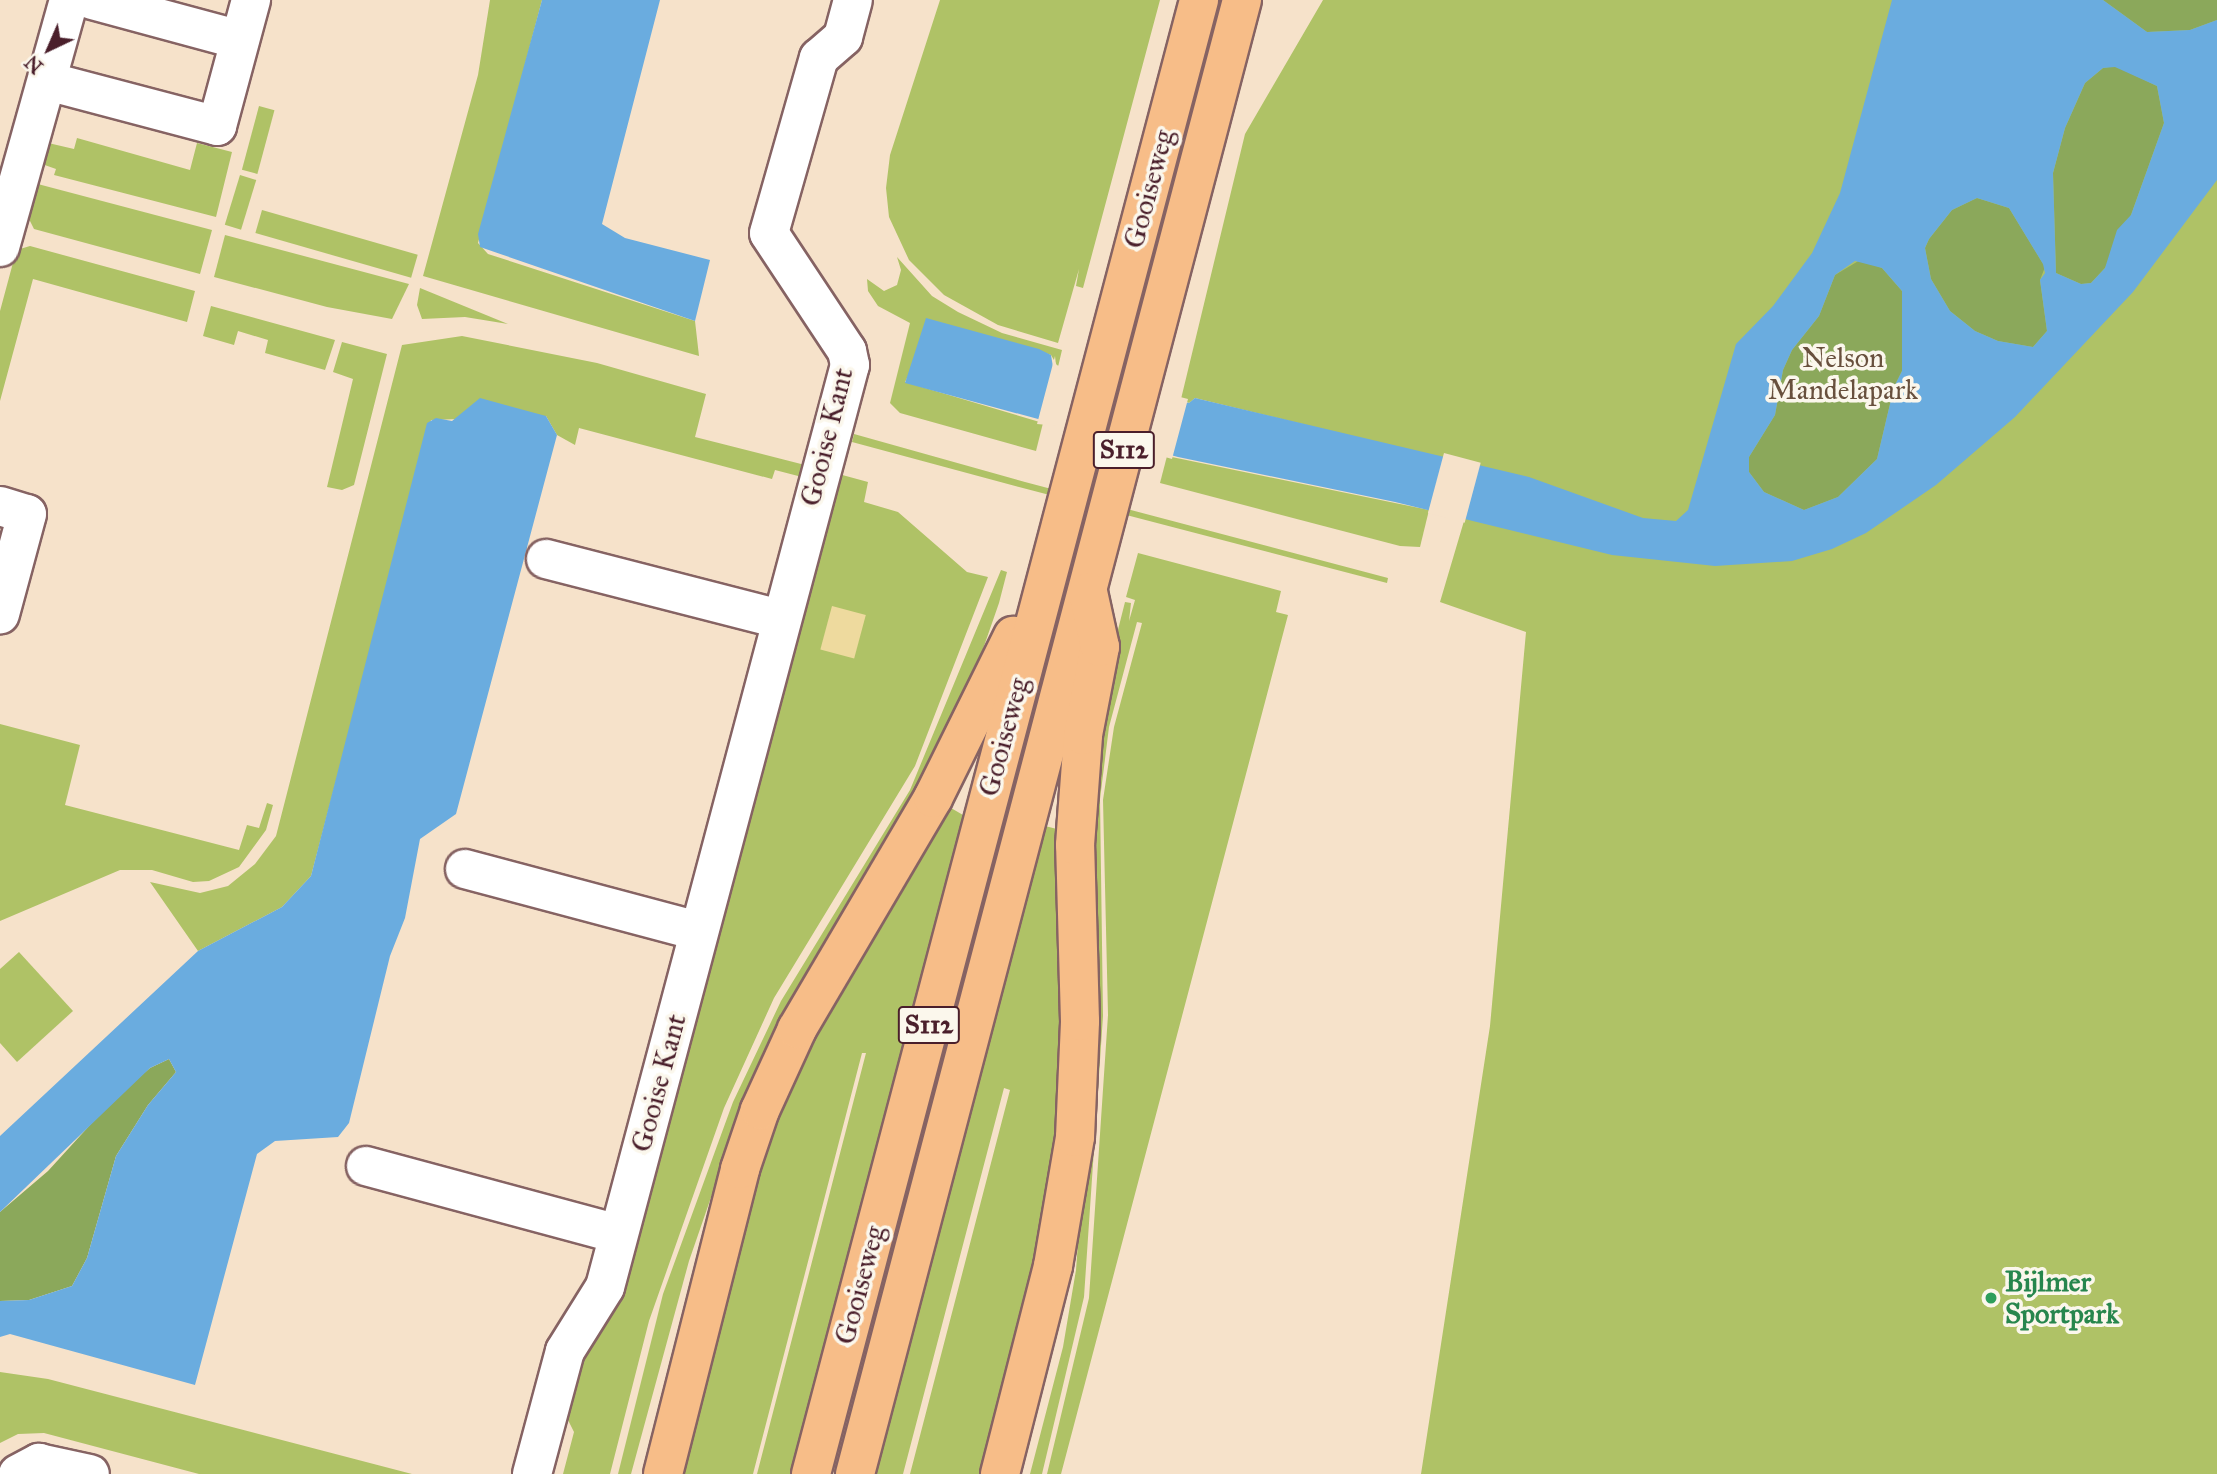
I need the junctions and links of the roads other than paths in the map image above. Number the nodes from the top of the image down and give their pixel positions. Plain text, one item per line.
1 (69, 0) edge
2 (92, 0) edge
3 (251, 0) edge
4 (853, 0) edge
5 (1199, 0) edge
6 (1242, 0) edge
7 (240, 40) junction
8 (47, 81) junction
9 (1, 236) edge
10 (0, 506) edge
11 (546, 559) dead end
12 (1047, 570) junction
13 (1087, 587) junction
14 (0, 614) edge
15 (780, 620) junction
16 (465, 869) dead end
17 (698, 931) junction
18 (366, 1166) dead end
19 (618, 1234) junction
20 (18, 1474) edge
21 (90, 1474) edge
22 (532, 1474) edge
23 (663, 1474) edge
24 (811, 1474) edge
25 (855, 1474) edge
26 (1000, 1474) edge

1 - 8 street
2 - 7 street
3 - 7 street
4 - 15 street, Gooise Kant
5 - 12 highway, Gooiseweg / S112
6 - 13 highway, Gooiseweg / S112
7 - 8 street
8 - 9 street
10 - 14 street
11 - 15 street
12 - 23 highway
12 - 24 highway, Gooiseweg / S112
13 - 25 highway, Gooiseweg / S112
13 - 26 highway
15 - 17 street, Gooise Kant
16 - 17 street
17 - 19 street, Gooise Kant
18 - 19 street
19 - 22 street, Gooise Kant
20 - 21 street

